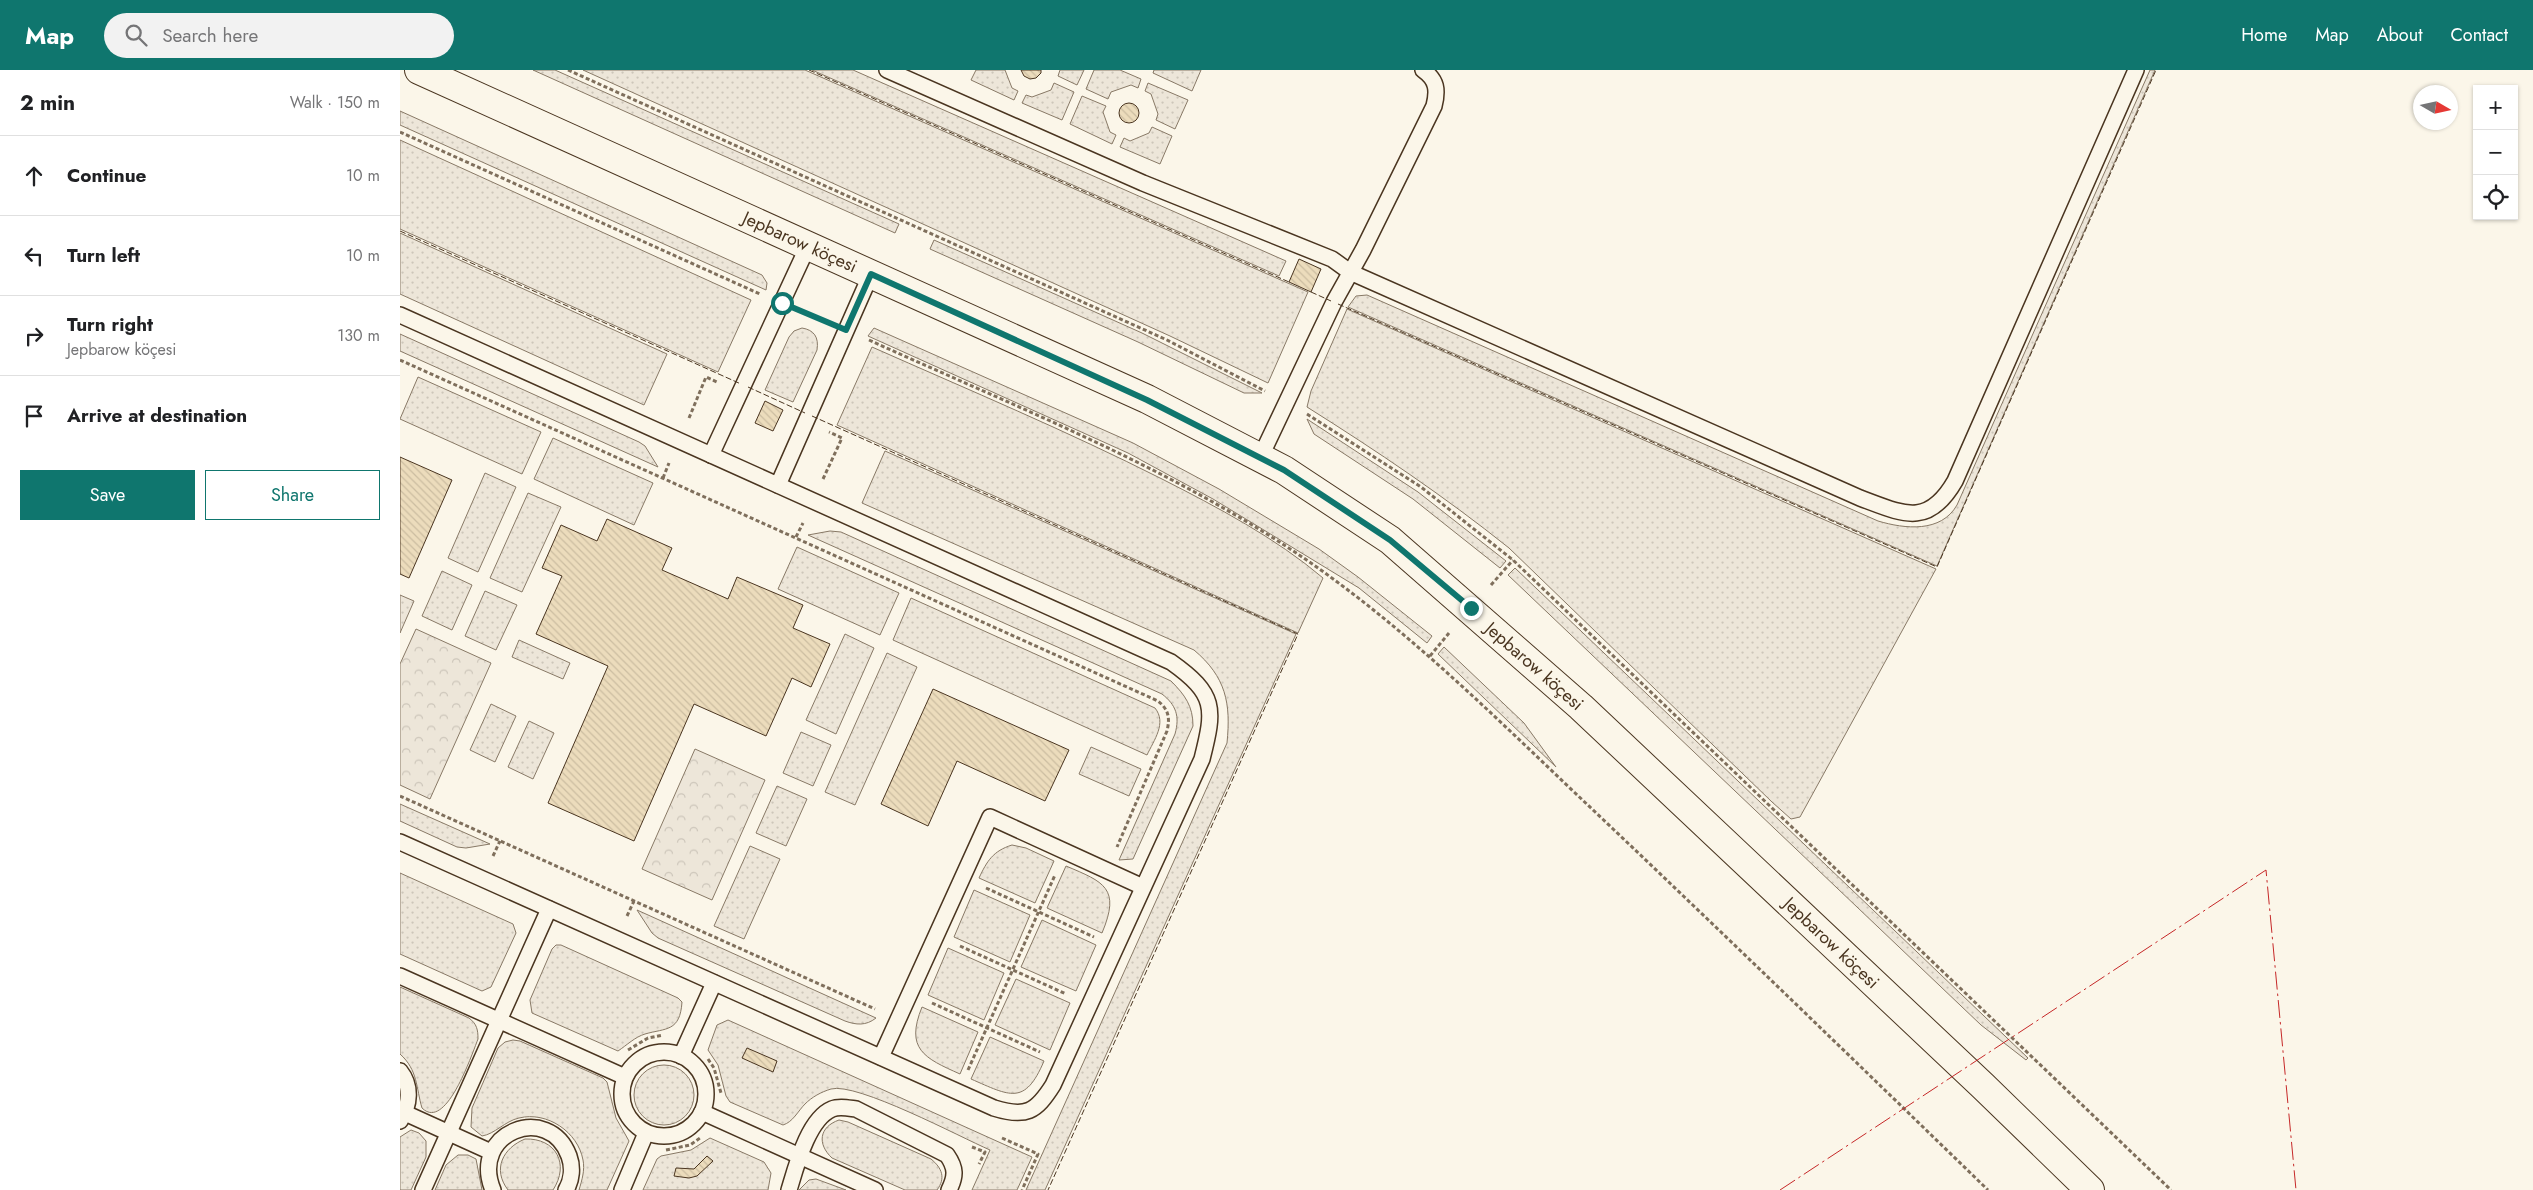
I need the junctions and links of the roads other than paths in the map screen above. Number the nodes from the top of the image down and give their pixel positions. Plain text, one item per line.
1 (418, 70) edge
2 (887, 70) edge
3 (1423, 70) edge
4 (2136, 70) edge
5 (808, 246) junction
6 (1350, 272) junction
7 (871, 274) junction
8 (400, 315) edge
9 (711, 454) junction
10 (1260, 458) junction
11 (778, 485) junction
12 (400, 842) edge
13 (1143, 887) junction
14 (549, 909) junction
15 (400, 976) edge
16 (714, 983) junction
17 (499, 1020) junction
18 (681, 1056) junction
19 (881, 1057) junction
20 (400, 1071) edge
21 (625, 1077) junction
22 (702, 1112) junction
23 (402, 1117) edge
24 (448, 1133) junction
25 (646, 1133) junction
26 (491, 1152) junction
27 (800, 1156) junction
28 (423, 1190) edge
29 (493, 1190) edge
30 (566, 1190) edge
31 (622, 1190) edge
32 (789, 1190) edge
33 (876, 1190) edge
34 (950, 1190) edge
35 (2090, 1190) edge

1 - 5 street, Jepbarow köçesi
2 - 6 lane
3 - 6 lane
4 - 6 lane
5 - 7 street, Jepbarow köçesi
5 - 9 lane
6 - 10 lane
7 - 10 street, Jepbarow köçesi
7 - 11 lane
8 - 9 lane
9 - 11 lane
10 - 35 street, Jepbarow köçesi
11 - 13 lane
12 - 14 lane
13 - 19 lane
13 - 19 lane
14 - 16 lane
14 - 17 lane
15 - 17 lane
16 - 18 lane
16 - 19 lane
17 - 21 lane
17 - 24 lane
18 - 21 lane
18 - 22 lane
20 - 23 lane
21 - 25 lane
22 - 25 lane
22 - 27 lane
23 - 24 lane
24 - 26 lane
24 - 28 lane
25 - 31 lane
26 - 29 lane
26 - 30 lane
27 - 32 lane
27 - 33 lane
27 - 34 lane

